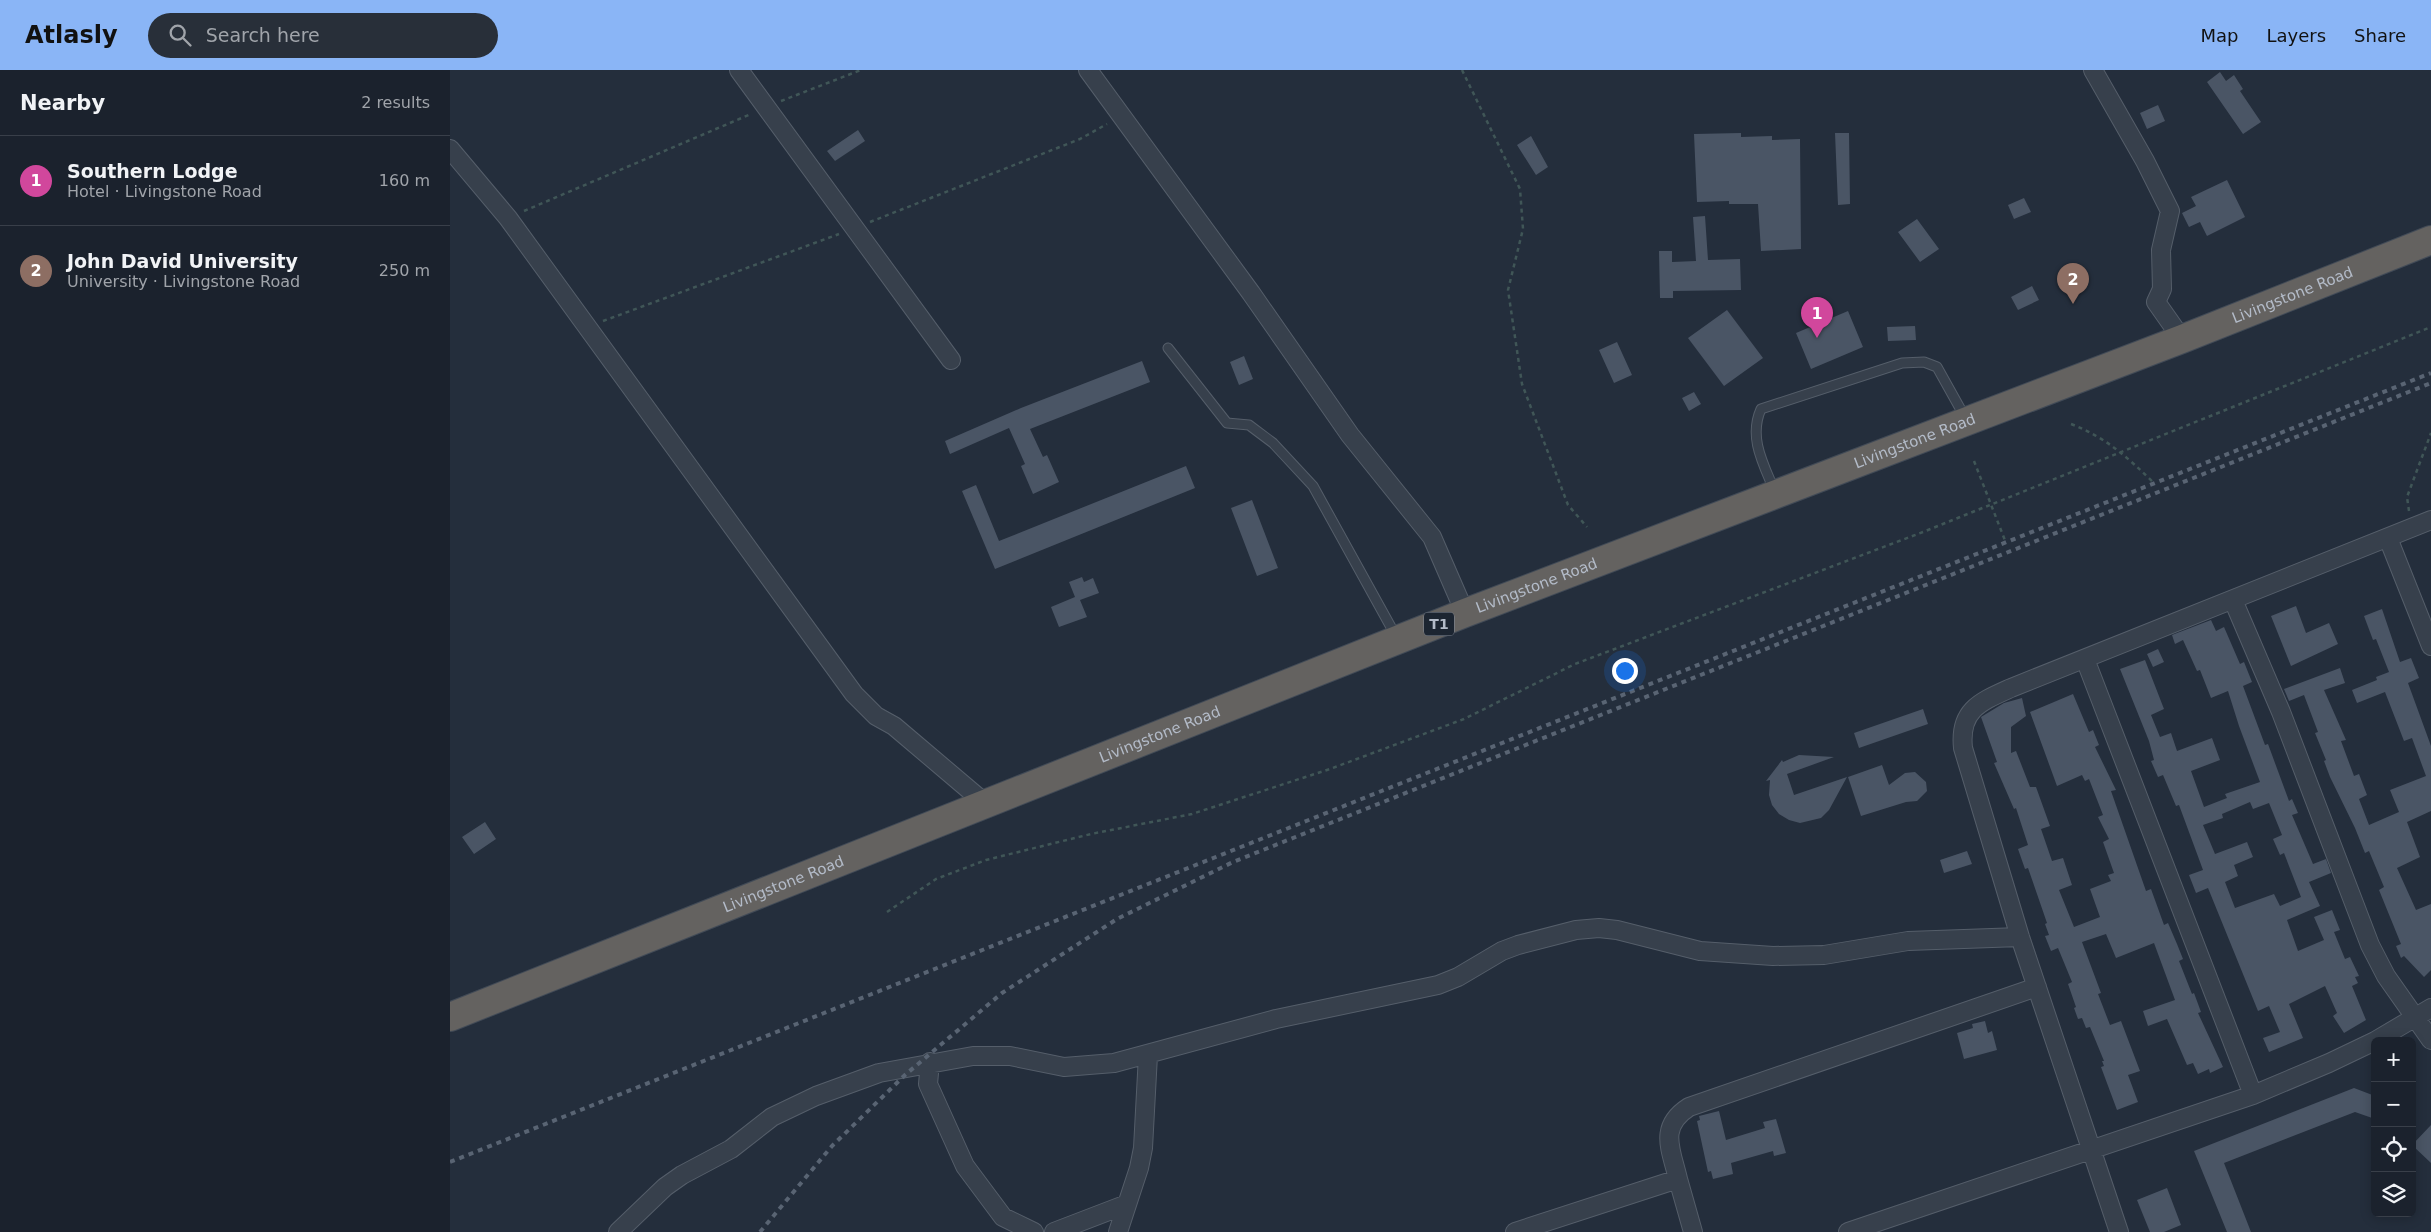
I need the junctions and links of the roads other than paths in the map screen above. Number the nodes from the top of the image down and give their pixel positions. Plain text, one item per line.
1 (739, 70) edge
2 (1088, 70) edge
3 (2093, 70) edge
4 (450, 149) edge
5 (2431, 240) edge
6 (2182, 339) junction
7 (1168, 348) dead end
8 (951, 360) dead end
9 (1966, 421) junction
10 (1776, 494) junction
11 (2423, 524) edge
12 (2388, 538) junction
13 (2233, 600) junction
14 (1465, 614) junction
15 (1398, 640) junction
16 (2431, 646) edge
17 (2084, 659) junction
18 (986, 804) junction
19 (2020, 937) junction
20 (2037, 987) junction
21 (2431, 1008) edge
22 (450, 1017) edge
23 (2415, 1019) junction
24 (2382, 1037) edge
25 (2431, 1040) edge
26 (2371, 1043) edge
27 (1148, 1055) junction
28 (930, 1062) junction
29 (2253, 1094) junction
30 (2092, 1150) junction
31 (1678, 1179) junction
32 (1127, 1204) junction
33 (631, 1225) edge
34 (618, 1232) edge
35 (1034, 1232) edge
36 (1054, 1232) edge
37 (1118, 1232) edge
38 (1515, 1232) edge
39 (1693, 1232) edge
40 (1848, 1232) edge
41 (2120, 1232) edge

1 - 8 street
2 - 14 street
3 - 6 street
4 - 18 street
5 - 6 highway, Livingstone Road / T1
6 - 9 highway, Livingstone Road / T1
7 - 15 lane
9 - 10 highway, Livingstone Road / T1
9 - 10 lane
10 - 14 highway, Livingstone Road / T1
11 - 12 street
12 - 13 street
12 - 16 street
13 - 17 street
13 - 23 street
14 - 15 highway, Livingstone Road / T1
15 - 18 highway, Livingstone Road / T1
17 - 19 street
17 - 29 street
18 - 22 highway, Livingstone Road / T1
19 - 20 street
19 - 27 street
20 - 30 street
20 - 31 street
21 - 23 street
23 - 24 street
23 - 25 street
26 - 29 street
27 - 28 street
27 - 32 street
28 - 33 street
28 - 35 street
29 - 30 street
30 - 40 street
30 - 41 street
31 - 38 street
31 - 39 street
32 - 36 street
32 - 37 street
33 - 34 street

